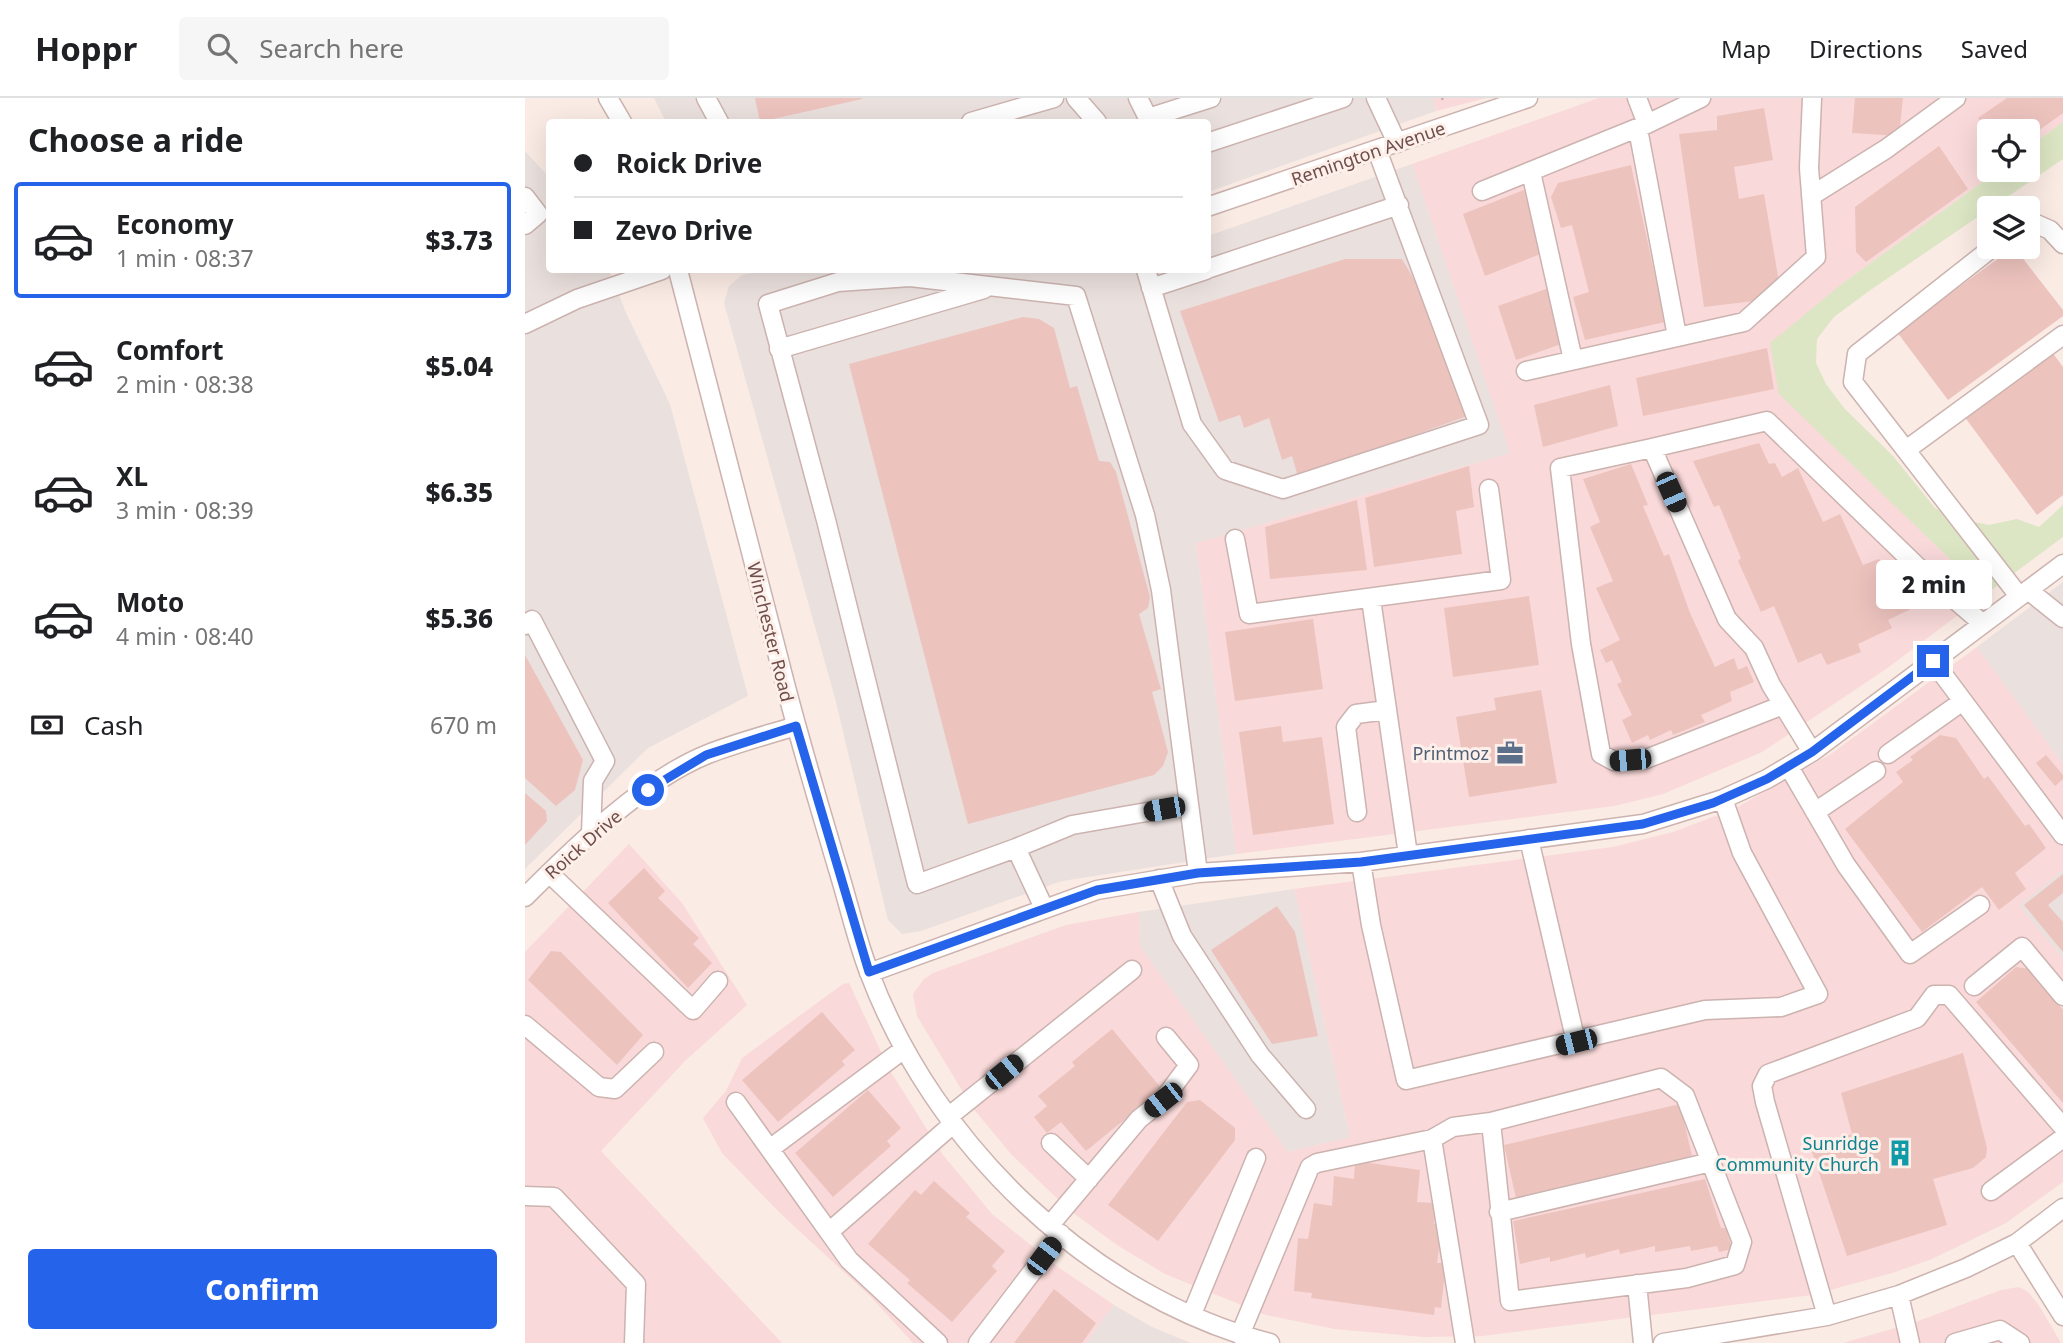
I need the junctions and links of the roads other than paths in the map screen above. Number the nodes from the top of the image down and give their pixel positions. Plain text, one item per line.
1 (608, 98) edge
2 (706, 98) edge
3 (1054, 98) edge
4 (1076, 98) edge
5 (1138, 98) edge
6 (1211, 98) edge
7 (1343, 98) edge
8 (1376, 98) edge
9 (1528, 98) edge
10 (1637, 98) edge
11 (1701, 98) edge
12 (1812, 98) edge
13 (1956, 98) edge
14 (1482, 105) edge
15 (620, 119) edge
16 (717, 119) edge
17 (981, 119) edge
18 (1094, 119) edge
19 (1148, 119) edge
20 (1152, 119) edge
21 (1642, 127) junction
22 (1211, 142) edge
23 (1397, 143) junction
24 (1377, 150) junction
25 (1531, 172) junction
26 (1482, 191) dead end
27 (1811, 196) junction
28 (525, 197) edge
29 (1399, 205) junction
30 (1211, 206) edge
31 (525, 225) edge
32 (2040, 226) edge
33 (2063, 244) edge
34 (1978, 259) edge
35 (1211, 268) edge
36 (653, 273) edge
37 (679, 273) edge
38 (910, 273) edge
39 (1147, 273) edge
40 (1195, 273) edge
41 (836, 276) edge
42 (994, 285) junction
43 (1151, 288) junction
44 (525, 324) edge
45 (2063, 335) edge
46 (1677, 336) junction
47 (779, 349) junction
48 (1573, 360) junction
49 (1525, 371) dead end
50 (1652, 448) junction
51 (1906, 450) junction
52 (1489, 489) dead end
53 (1235, 539) dead end
54 (2063, 564) edge
55 (2023, 593) junction
56 (1371, 599) junction
57 (2063, 618) edge
58 (1982, 623) junction
59 (525, 625) edge
60 (1933, 661) junction
61 (1963, 701) junction
62 (1783, 705) junction
63 (1387, 710) junction
64 (796, 726) junction
65 (1812, 752) junction
66 (1888, 754) dead end
67 (1789, 767) junction
68 (1876, 771) dead end
69 (1723, 799) junction
70 (1187, 805) junction
71 (1357, 812) dead end
72 (1815, 812) junction
73 (591, 833) junction
74 (2063, 835) edge
75 (1529, 839) junction
76 (1016, 848) junction
77 (1408, 855) junction
78 (1361, 862) junction
79 (549, 873) junction
80 (1198, 873) junction
81 (1159, 879) junction
82 (525, 897) edge
83 (1980, 905) dead end
84 (1044, 908) junction
85 (1132, 970) dead end
86 (869, 972) junction
87 (718, 981) dead end
88 (1974, 986) dead end
89 (2063, 996) edge
90 (525, 1025) edge
91 (1166, 1037) dead end
92 (1576, 1042) junction
93 (904, 1049) junction
94 (654, 1052) dead end
95 (736, 1102) dead end
96 (1306, 1109) dead end
97 (951, 1121) junction
98 (1491, 1122) junction
99 (2063, 1127) edge
100 (2063, 1138) edge
101 (1432, 1139) junction
102 (1051, 1143) dead end
103 (771, 1148) junction
104 (1256, 1158) dead end
105 (1711, 1163) junction
106 (1089, 1179) junction
107 (1991, 1191) dead end
108 (525, 1196) edge
109 (2063, 1208) edge
110 (1499, 1212) junction
111 (1055, 1230) junction
112 (829, 1232) junction
113 (2017, 1243) junction
114 (1637, 1284) junction
115 (1899, 1295) junction
116 (1192, 1314) junction
117 (2063, 1316) edge
118 (1827, 1317) junction
119 (1240, 1335) junction
120 (634, 1343) edge
121 (938, 1343) edge
122 (978, 1343) edge
123 (1270, 1343) edge
124 (1465, 1343) edge
125 (1643, 1343) edge
126 (1663, 1343) edge
127 (1910, 1343) edge
128 (1955, 1343) edge
129 (2020, 1343) edge

1 - 15 street
2 - 16 street
3 - 17 street
4 - 18 street
5 - 19 street
6 - 20 street
7 - 22 street
8 - 23 street
9 - 14 street, Remington Avenue
10 - 21 street
11 - 21 street
12 - 27 street
13 - 27 street
14 - 23 street, Remington Avenue
21 - 25 street
21 - 46 street
23 - 24 street, Remington Avenue
24 - 29 street
24 - 30 street, Remington Avenue
25 - 26 street
25 - 48 street
27 - 46 street
28 - 31 street
29 - 35 street
29 - 43 street
32 - 33 street
34 - 51 street
36 - 44 street
37 - 64 street, Winchester Road
38 - 41 street
38 - 42 street
39 - 43 street
40 - 43 street
41 - 47 street
42 - 47 street
42 - 70 street
45 - 51 street
46 - 48 street
47 - 76 street
48 - 49 street
50 - 58 street
50 - 62 street
50 - 62 street
51 - 55 street
52 - 56 street
53 - 56 street
54 - 55 street
55 - 57 street
55 - 58 street
56 - 63 street
58 - 60 street
59 - 73 street
60 - 61 street
60 - 65 street
61 - 66 street
61 - 74 street
62 - 65 street
63 - 71 street
63 - 77 street
64 - 73 street, Roick Drive
64 - 86 street, Winchester Road
65 - 67 street
67 - 69 street
67 - 72 street
68 - 72 street
69 - 75 street
69 - 92 street
70 - 76 street
70 - 80 street
72 - 83 street
73 - 79 street, Roick Drive
75 - 77 street
75 - 92 street
76 - 84 street
77 - 78 street
78 - 80 street
78 - 92 street
79 - 82 street, Roick Drive
79 - 87 street
80 - 81 street
81 - 84 street
81 - 96 street
84 - 86 street
85 - 97 street
86 - 93 street, Winchester Road
88 - 89 street
90 - 94 street
91 - 106 street
93 - 97 street, Winchester Road
93 - 103 street
95 - 103 street
97 - 111 street, Winchester Road
97 - 112 street
98 - 101 street
98 - 105 street
98 - 110 street
99 - 118 street
100 - 107 street
101 - 119 street
101 - 124 street
102 - 106 street
103 - 112 street
104 - 116 street
105 - 110 street
105 - 114 street
106 - 111 street
108 - 120 street
109 - 113 street
110 - 114 street
111 - 116 street, Winchester Road
111 - 122 street
112 - 121 street
113 - 115 street
113 - 117 street
114 - 125 street
115 - 118 street
115 - 127 street
116 - 119 street, Winchester Road
118 - 126 street
119 - 123 street, Winchester Road
128 - 129 street

